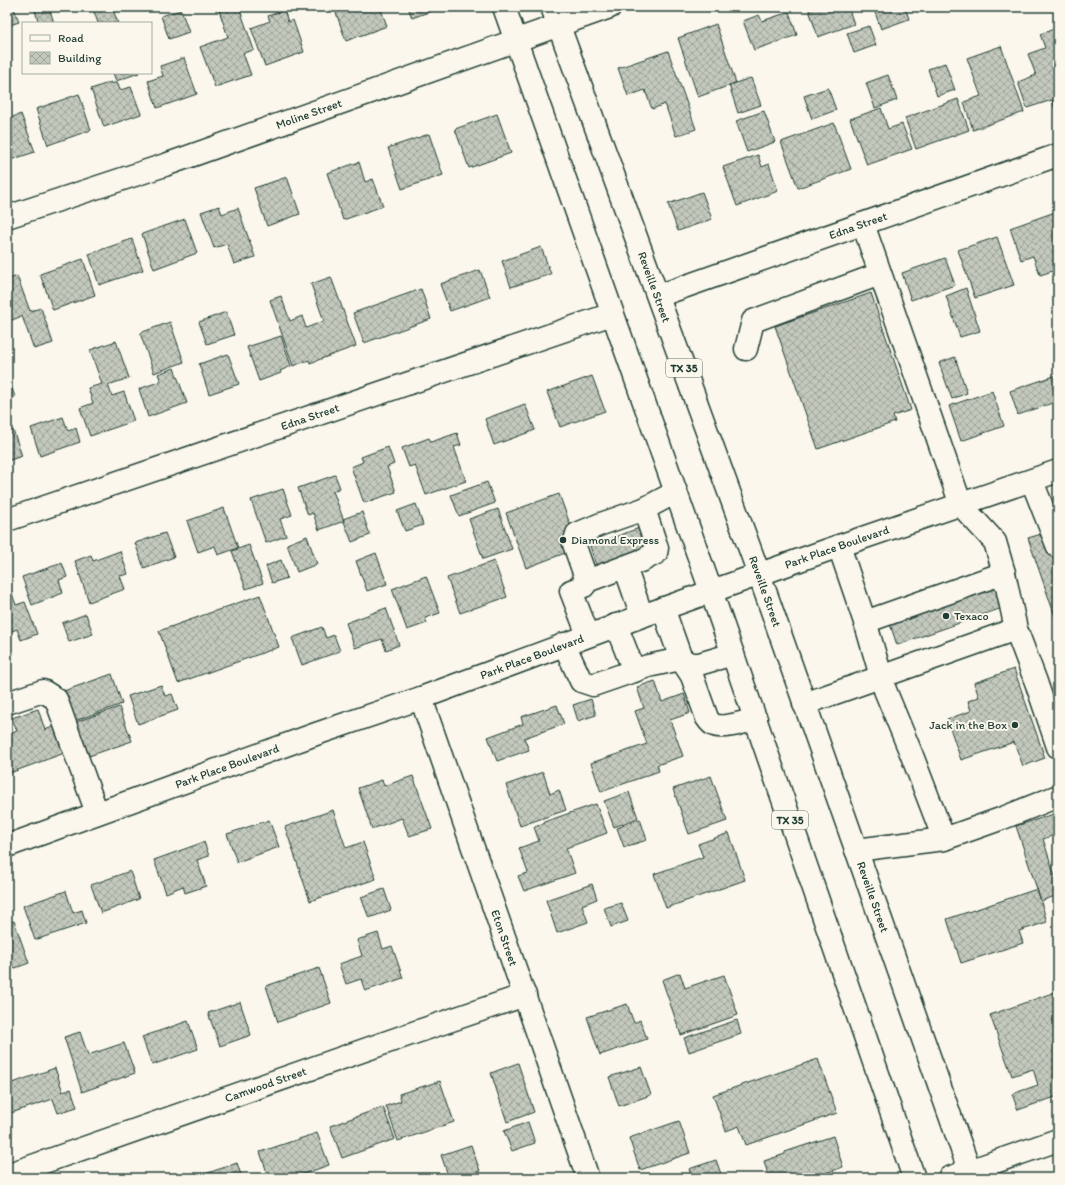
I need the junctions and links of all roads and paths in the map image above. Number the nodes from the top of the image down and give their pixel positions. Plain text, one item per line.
1 (504, 7) edge
2 (610, 7) edge
3 (555, 16) edge
4 (516, 40) junction
5 (1058, 155) edge
6 (7, 217) edge
7 (863, 224) junction
8 (880, 274) junction
9 (658, 296) junction
10 (612, 314) junction
11 (746, 349) dead end
12 (1058, 472) edge
13 (1032, 481) junction
14 (676, 492) junction
15 (961, 505) junction
16 (644, 510) junction
17 (7, 520) edge
18 (839, 546) junction
19 (1058, 548) edge
20 (625, 567) junction
21 (1004, 573) junction
22 (759, 574) junction
23 (587, 581) junction
24 (712, 591) junction
25 (663, 608) junction
26 (642, 616) junction
27 (865, 622) junction
28 (616, 625) junction
29 (1016, 629) junction
30 (588, 635) junction
31 (564, 644) junction
32 (733, 654) junction
33 (681, 658) junction
34 (634, 671) junction
35 (881, 677) junction
36 (421, 698) junction
37 (7, 703) edge
38 (804, 704) junction
39 (756, 719) junction
40 (1058, 747) edge
41 (1058, 796) edge
42 (98, 813) junction
43 (944, 839) junction
44 (7, 846) edge
45 (856, 850) junction
46 (525, 996) junction
47 (1058, 1140) edge
48 (971, 1174) edge
49 (7, 1175) edge
50 (588, 1178) edge
51 (914, 1178) edge
52 (949, 1178) edge

1 - 4 main road, TX 35
2 - 3 main road, Moline Street
3 - 4 main road, Moline Street
3 - 9 main road, Reveille Street / TX 35
4 - 6 main road, Moline Street
4 - 10 main road, TX 35
5 - 7 main road, Edna Street
7 - 8 main road
7 - 9 main road, Edna Street
8 - 11 main road
8 - 15 main road
9 - 22 main road, Reveille Street / TX 35
10 - 14 main road, TX 35
10 - 17 main road, Edna Street
12 - 13 main road, Park Place Boulevard
13 - 15 main road, Park Place Boulevard
13 - 19 main road
14 - 16 main road
14 - 24 main road, TX 35
15 - 18 main road, Park Place Boulevard
15 - 21 main road
16 - 20 main road
16 - 23 main road
18 - 22 main road, Park Place Boulevard
18 - 27 main road
20 - 23 main road
20 - 26 main road
21 - 27 main road
21 - 29 main road
22 - 24 main road, Park Place Boulevard
22 - 38 main road, Reveille Street / TX 35
23 - 30 main road
24 - 25 main road, Park Place Boulevard
24 - 32 main road, TX 35
25 - 26 main road, Park Place Boulevard
25 - 33 main road
26 - 28 main road, Park Place Boulevard
27 - 35 main road
28 - 30 main road, Park Place Boulevard
28 - 34 main road
29 - 35 main road
29 - 40 main road
30 - 31 main road, Park Place Boulevard
31 - 34 main road
31 - 36 main road, Park Place Boulevard
32 - 33 main road
32 - 39 main road, TX 35
33 - 34 main road
33 - 39 main road
35 - 38 main road
35 - 43 main road
36 - 42 main road, Park Place Boulevard
36 - 46 main road, Eton Street
37 - 42 main road
38 - 45 main road, Reveille Street / TX 35
39 - 51 main road, TX 35
41 - 43 main road
42 - 44 main road, Park Place Boulevard
43 - 45 main road
45 - 48 main road, Reveille Street / TX 35
46 - 49 main road, Camwood Street
46 - 50 main road, Eton Street
47 - 48 main road
48 - 52 main road

